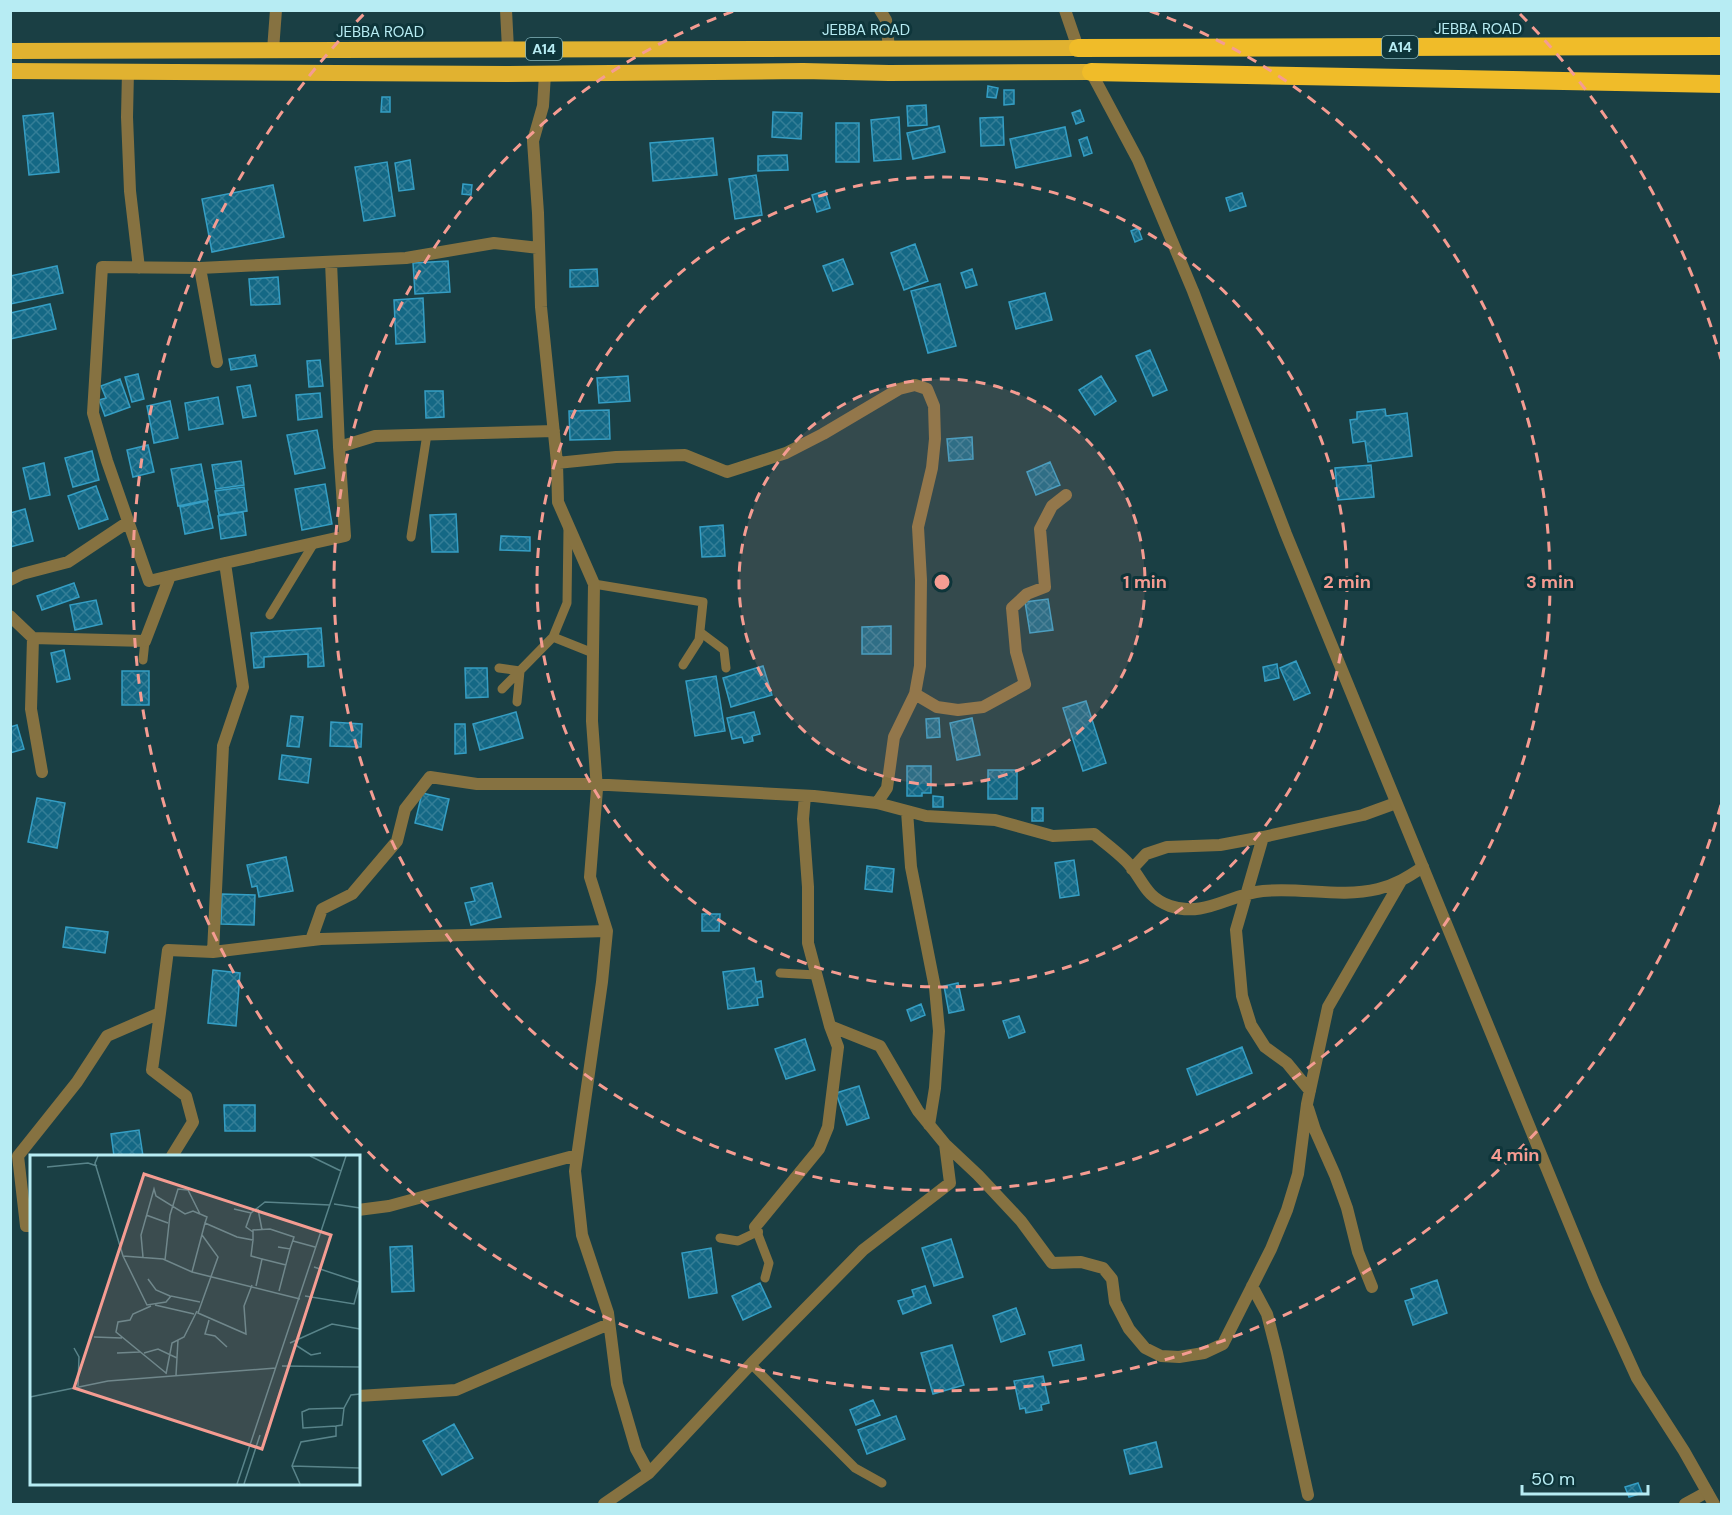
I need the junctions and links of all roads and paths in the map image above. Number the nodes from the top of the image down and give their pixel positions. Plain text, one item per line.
1 (276, 10) edge
2 (506, 10) edge
3 (1065, 10) edge
4 (885, 14) edge
5 (1722, 46) edge
6 (889, 48) junction
7 (1078, 48) junction
8 (508, 49) junction
9 (273, 50) junction
10 (10, 51) edge
11 (10, 71) edge
12 (128, 71) junction
13 (1091, 72) junction
14 (545, 74) junction
15 (1722, 84) edge
16 (539, 248) junction
17 (331, 262) junction
18 (139, 268) junction
19 (200, 268) junction
20 (217, 362) dead end
21 (554, 431) junction
22 (427, 434) junction
23 (339, 447) junction
24 (558, 464) junction
25 (1066, 495) dead end
26 (128, 522) junction
27 (568, 524) junction
28 (411, 537) dead end
29 (314, 543) junction
30 (225, 563) junction
31 (170, 576) junction
32 (10, 580) edge
33 (594, 584) junction
34 (270, 615) dead end
35 (10, 616) edge
36 (700, 632) junction
37 (553, 637) junction
38 (33, 638) junction
39 (145, 641) junction
40 (593, 653) junction
41 (143, 660) dead end
42 (683, 665) dead end
43 (499, 668) dead end
44 (726, 668) dead end
45 (520, 671) junction
46 (502, 689) dead end
47 (915, 694) junction
48 (517, 702) dead end
49 (42, 772) dead end
50 (596, 784) junction
51 (805, 796) junction
52 (877, 803) junction
53 (1396, 803) junction
54 (907, 811) junction
55 (1263, 837) junction
56 (1423, 867) junction
57 (1132, 869) junction
58 (1401, 881) junction
59 (1248, 895) junction
60 (607, 931) junction
61 (311, 940) junction
62 (213, 952) junction
63 (780, 973) dead end
64 (816, 975) junction
65 (160, 1013) junction
66 (830, 1026) junction
67 (1309, 1098) junction
68 (929, 1125) junction
69 (945, 1144) junction
70 (14, 1155) edge
71 (173, 1155) edge
72 (577, 1155) junction
73 (360, 1210) edge
74 (30, 1226) edge
75 (757, 1232) junction
76 (720, 1238) dead end
77 (765, 1278) dead end
78 (1252, 1286) junction
79 (1372, 1287) dead end
80 (609, 1324) junction
81 (751, 1364) junction
82 (360, 1396) edge
83 (649, 1473) junction
84 (882, 1483) dead end
85 (1707, 1492) junction
86 (1308, 1495) dead end
87 (604, 1504) edge
88 (1684, 1504) edge
89 (1714, 1504) edge

1 - 9 street
2 - 8 street
3 - 7 street
4 - 6 street
5 - 7 highway, JEBBA ROAD / A14
6 - 7 highway, JEBBA ROAD / A14
6 - 8 highway, JEBBA ROAD / A14
8 - 9 highway, JEBBA ROAD / A14
9 - 10 highway, JEBBA ROAD / A14
11 - 12 highway
12 - 14 highway
12 - 18 street
13 - 14 highway
13 - 15 highway, A14
13 - 53 street
14 - 16 street
16 - 17 street
16 - 21 street
17 - 19 street
17 - 23 street
18 - 19 street
18 - 26 street
19 - 20 street
21 - 22 street
21 - 24 street
22 - 23 street
22 - 28 lane
23 - 29 street
24 - 27 street
24 - 47 street
25 - 47 street
26 - 31 street
26 - 32 street
27 - 33 street
27 - 37 lane
29 - 30 street
29 - 34 lane
30 - 31 street
30 - 62 street
31 - 39 street
33 - 36 lane
33 - 40 street
35 - 38 street
36 - 42 lane
36 - 44 lane
37 - 40 lane
37 - 45 lane
38 - 39 street
38 - 49 street
39 - 41 lane
40 - 50 street
43 - 45 lane
45 - 46 lane
45 - 48 lane
47 - 52 street
50 - 51 street
50 - 60 street
50 - 61 street
51 - 52 street
51 - 64 street
52 - 54 street
53 - 55 street
53 - 56 street
54 - 57 street
54 - 68 street
55 - 57 street
55 - 59 street
56 - 58 street
56 - 85 street
57 - 59 street
58 - 59 street
58 - 67 street
59 - 67 street
60 - 61 street
60 - 72 street
61 - 62 street
62 - 65 street
63 - 64 lane
64 - 66 street
65 - 70 street
65 - 71 street
66 - 68 street
66 - 75 street
67 - 78 street
67 - 79 street
68 - 69 street
69 - 78 street
69 - 81 street
70 - 74 street
72 - 73 street
72 - 80 street
75 - 76 lane
75 - 77 lane
78 - 86 street
80 - 82 street
80 - 83 street
81 - 83 street
81 - 84 lane
83 - 87 street
85 - 88 street
85 - 89 street

